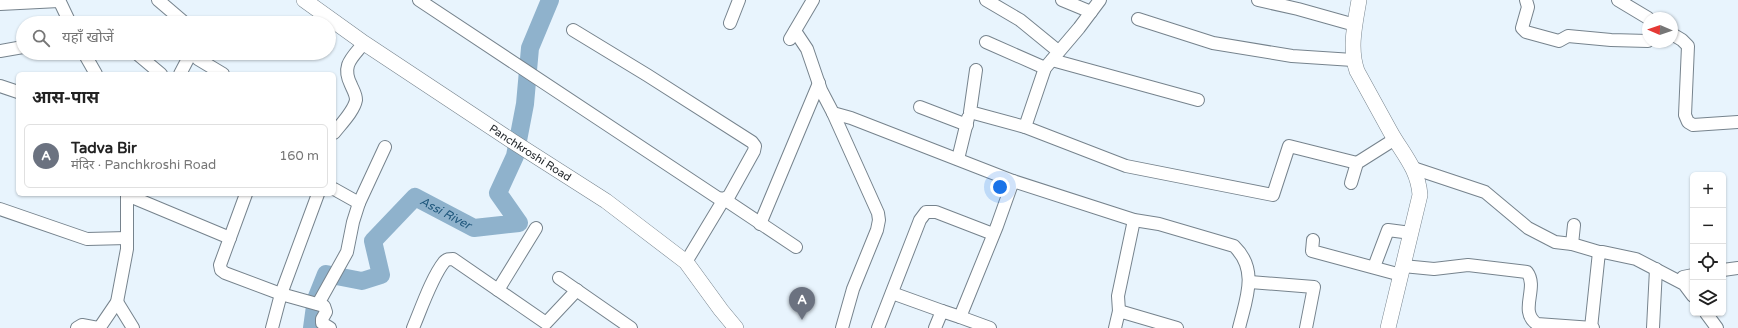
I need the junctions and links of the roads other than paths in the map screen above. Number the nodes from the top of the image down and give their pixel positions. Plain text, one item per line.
1 (59, 0) edge
2 (158, 0) edge
3 (304, 0) edge
4 (419, 0) edge
5 (739, 0) edge
6 (814, 0) edge
7 (986, 0) edge
8 (1062, 0) edge
9 (1100, 0) edge
10 (1258, 0) edge
11 (1359, 0) edge
12 (1526, 0) edge
13 (1618, 0) edge
14 (0, 4) edge
15 (1092, 12) junction
16 (1642, 14) edge
17 (67, 16) edge
18 (177, 16) edge
19 (327, 16) edge
20 (1138, 19) dead end
21 (336, 22) edge
22 (730, 22) dead end
23 (1355, 25) junction
24 (573, 30) dead end
25 (1678, 40) edge
26 (1642, 41) edge
27 (364, 42) junction
28 (986, 42) dead end
29 (16, 48) edge
30 (0, 51) edge
31 (88, 60) edge
32 (144, 60) edge
33 (188, 60) edge
34 (200, 60) edge
35 (1052, 60) junction
36 (1353, 60) junction
37 (976, 70) dead end
38 (95, 72) edge
39 (159, 72) edge
40 (182, 72) edge
41 (220, 72) edge
42 (819, 82) junction
43 (0, 86) edge
44 (16, 91) edge
45 (1198, 100) dead end
46 (920, 107) dead end
47 (970, 112) junction
48 (833, 113) junction
49 (1738, 122) edge
50 (967, 125) junction
51 (1025, 127) junction
52 (336, 130) edge
53 (1395, 139) junction
54 (384, 147) dead end
55 (958, 159) junction
56 (1357, 163) junction
57 (1413, 168) junction
58 (1013, 181) junction
59 (1351, 183) dead end
60 (336, 190) edge
61 (127, 196) edge
62 (132, 196) edge
63 (245, 196) edge
64 (317, 196) edge
65 (724, 199) junction
66 (359, 203) junction
67 (0, 209) edge
68 (1134, 220) junction
69 (760, 224) junction
70 (1574, 225) dead end
71 (536, 228) dead end
72 (1411, 233) junction
73 (993, 234) junction
74 (127, 238) junction
75 (230, 238) junction
76 (1313, 240) dead end
77 (1572, 244) junction
78 (796, 248) dead end
79 (1599, 252) junction
80 (686, 262) junction
81 (1374, 267) junction
82 (1738, 268) edge
83 (1656, 269) junction
84 (1402, 270) junction
85 (1726, 270) edge
86 (559, 278) dead end
87 (1250, 282) junction
88 (498, 290) junction
89 (577, 290) junction
90 (1690, 292) edge
91 (892, 293) junction
92 (281, 294) junction
93 (117, 302) junction
94 (316, 303) junction
95 (1119, 310) junction
96 (942, 311) junction
97 (1708, 316) edge
98 (960, 317) junction
99 (77, 328) edge
100 (133, 328) edge
101 (272, 328) edge
102 (330, 328) edge
103 (413, 328) edge
104 (630, 328) edge
105 (736, 328) edge
106 (842, 328) edge
107 (878, 328) edge
108 (935, 328) edge
109 (990, 328) edge
110 (1116, 328) edge
111 (1177, 328) edge
112 (1239, 328) edge
113 (1306, 328) edge
114 (1388, 328) edge
115 (1592, 328) edge
116 (1653, 328) edge
117 (1717, 328) edge

1 - 14 street
1 - 17 street
2 - 18 street
3 - 19 street, Panchkroshi Road
4 - 65 street
5 - 22 street
6 - 42 street
7 - 35 street
8 - 15 street
9 - 15 street
10 - 23 street
11 - 23 street
12 - 26 street
13 - 16 street
15 - 35 street
20 - 36 street
21 - 27 street, Panchkroshi Road
23 - 36 street
24 - 65 street
25 - 49 street
27 - 52 street
27 - 80 street, Panchkroshi Road
28 - 35 street
29 - 30 street
31 - 38 street
32 - 39 street
33 - 40 street
34 - 41 street
35 - 45 street
35 - 51 street
36 - 53 street
37 - 47 street
42 - 48 street
42 - 69 street
43 - 44 street
46 - 50 street
47 - 50 street
47 - 51 street
48 - 55 street
48 - 106 street
50 - 55 street
51 - 56 street
53 - 56 street
53 - 57 street
54 - 66 street
55 - 58 street
56 - 59 street
57 - 72 street
57 - 77 street
58 - 68 street
58 - 73 street
60 - 66 street
61 - 74 street
62 - 75 street
63 - 75 street
64 - 92 street
65 - 69 street
65 - 80 street
66 - 94 street
67 - 74 street
68 - 87 street
68 - 95 street
69 - 78 street
70 - 77 street
71 - 88 street
72 - 81 street
72 - 84 street
73 - 91 street
73 - 98 street
74 - 93 street
75 - 92 street
76 - 81 street
77 - 79 street
79 - 83 street
79 - 115 street
80 - 105 street, Panchkroshi Road
81 - 84 street
82 - 85 street
83 - 90 street
83 - 116 street
84 - 114 street
84 - 115 street
86 - 89 street
87 - 112 street
87 - 113 street
88 - 89 street
88 - 103 street
89 - 104 street
91 - 96 street
91 - 107 street
92 - 94 street
92 - 101 street
93 - 99 street
93 - 100 street
94 - 102 street
95 - 110 street
95 - 111 street
96 - 98 street
96 - 108 street
97 - 117 street
98 - 109 street

